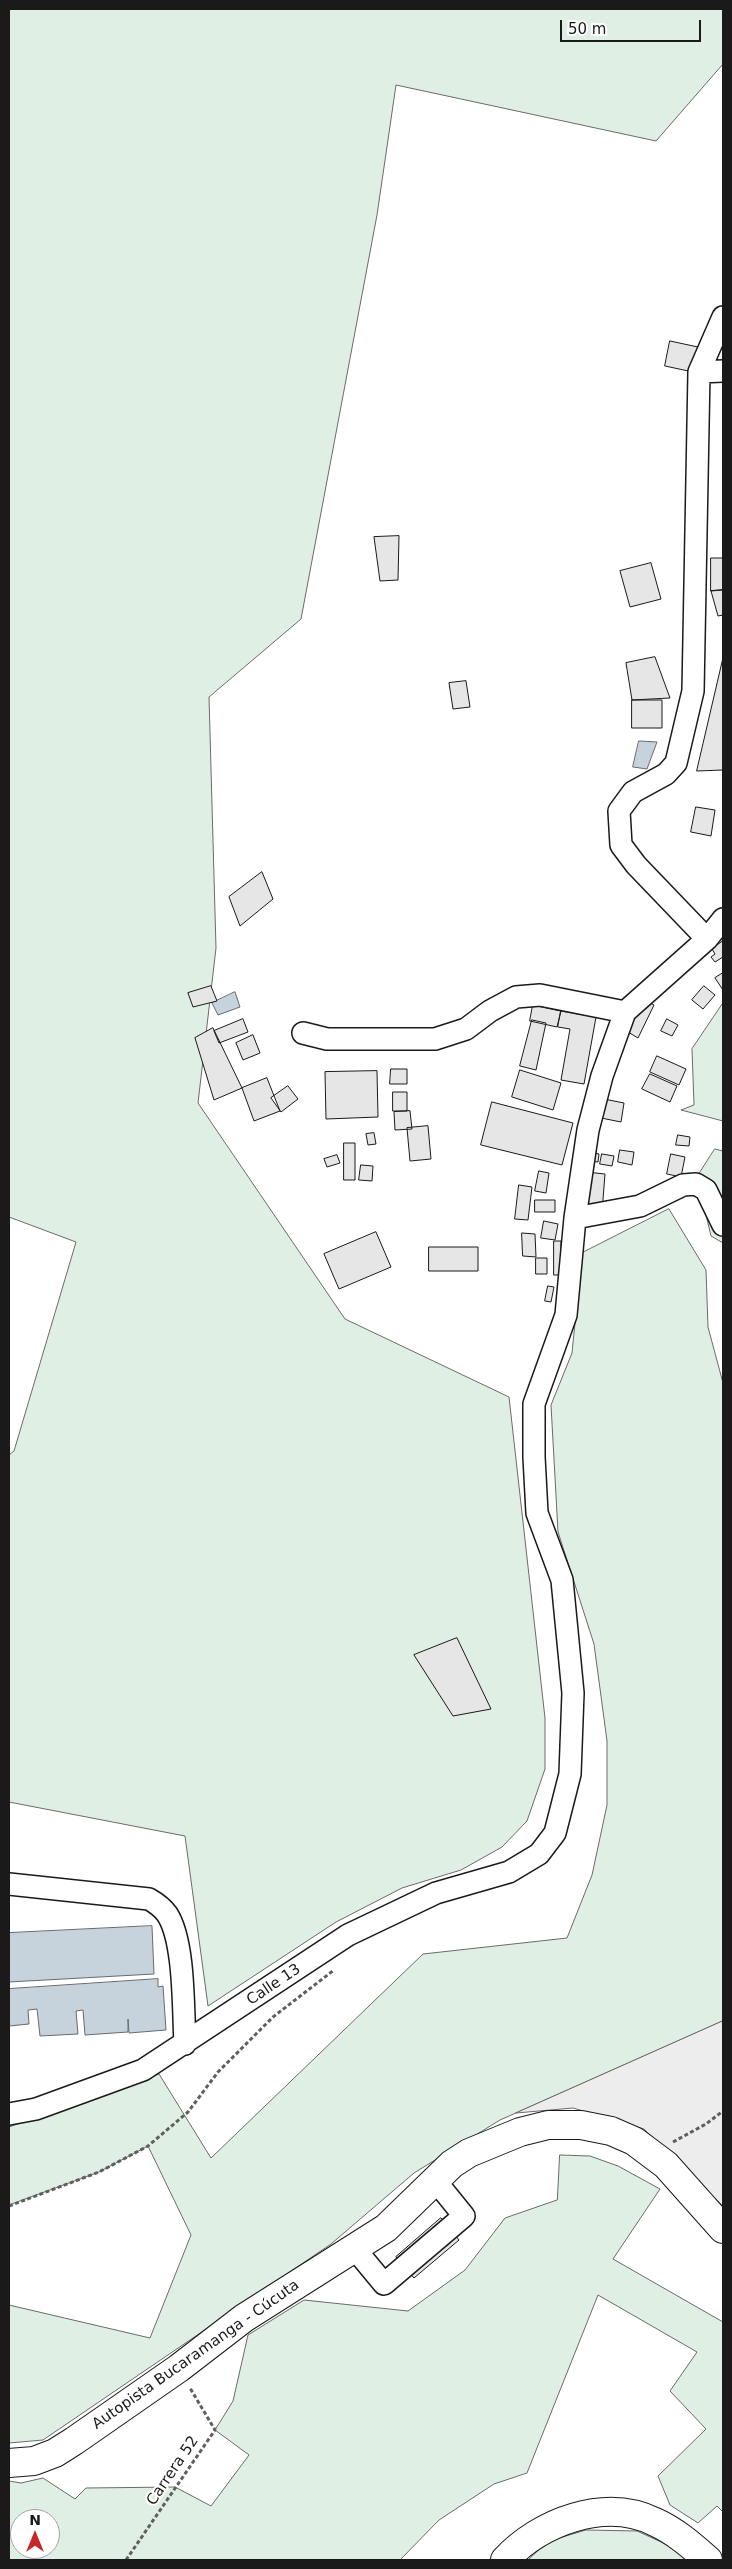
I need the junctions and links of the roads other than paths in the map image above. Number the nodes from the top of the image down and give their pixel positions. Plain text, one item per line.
1 (723, 317) edge
2 (723, 370) edge
3 (699, 372) junction
4 (723, 919) edge
5 (706, 939) junction
6 (625, 1012) junction
7 (303, 1033) dead end
8 (575, 1218) junction
9 (723, 1225) edge
10 (9, 1884) edge
11 (185, 2044) junction
12 (9, 2114) edge
13 (434, 2179) junction
14 (723, 2229) edge
15 (354, 2249) junction
16 (9, 2463) edge
17 (505, 2560) edge
18 (708, 2560) edge

1 - 3 street
2 - 3 street
3 - 5 street
4 - 5 street
5 - 6 street
6 - 7 street
6 - 8 street
8 - 9 street
8 - 11 street, Calle 13
10 - 11 street
11 - 12 street, Calle 13
13 - 14 highway, Autopista Bucaramanga - Cúcuta
13 - 15 highway, Autopista Bucaramanga - Cúcuta
13 - 15 street
15 - 16 highway, Autopista Bucaramanga - Cúcuta
17 - 18 highway

